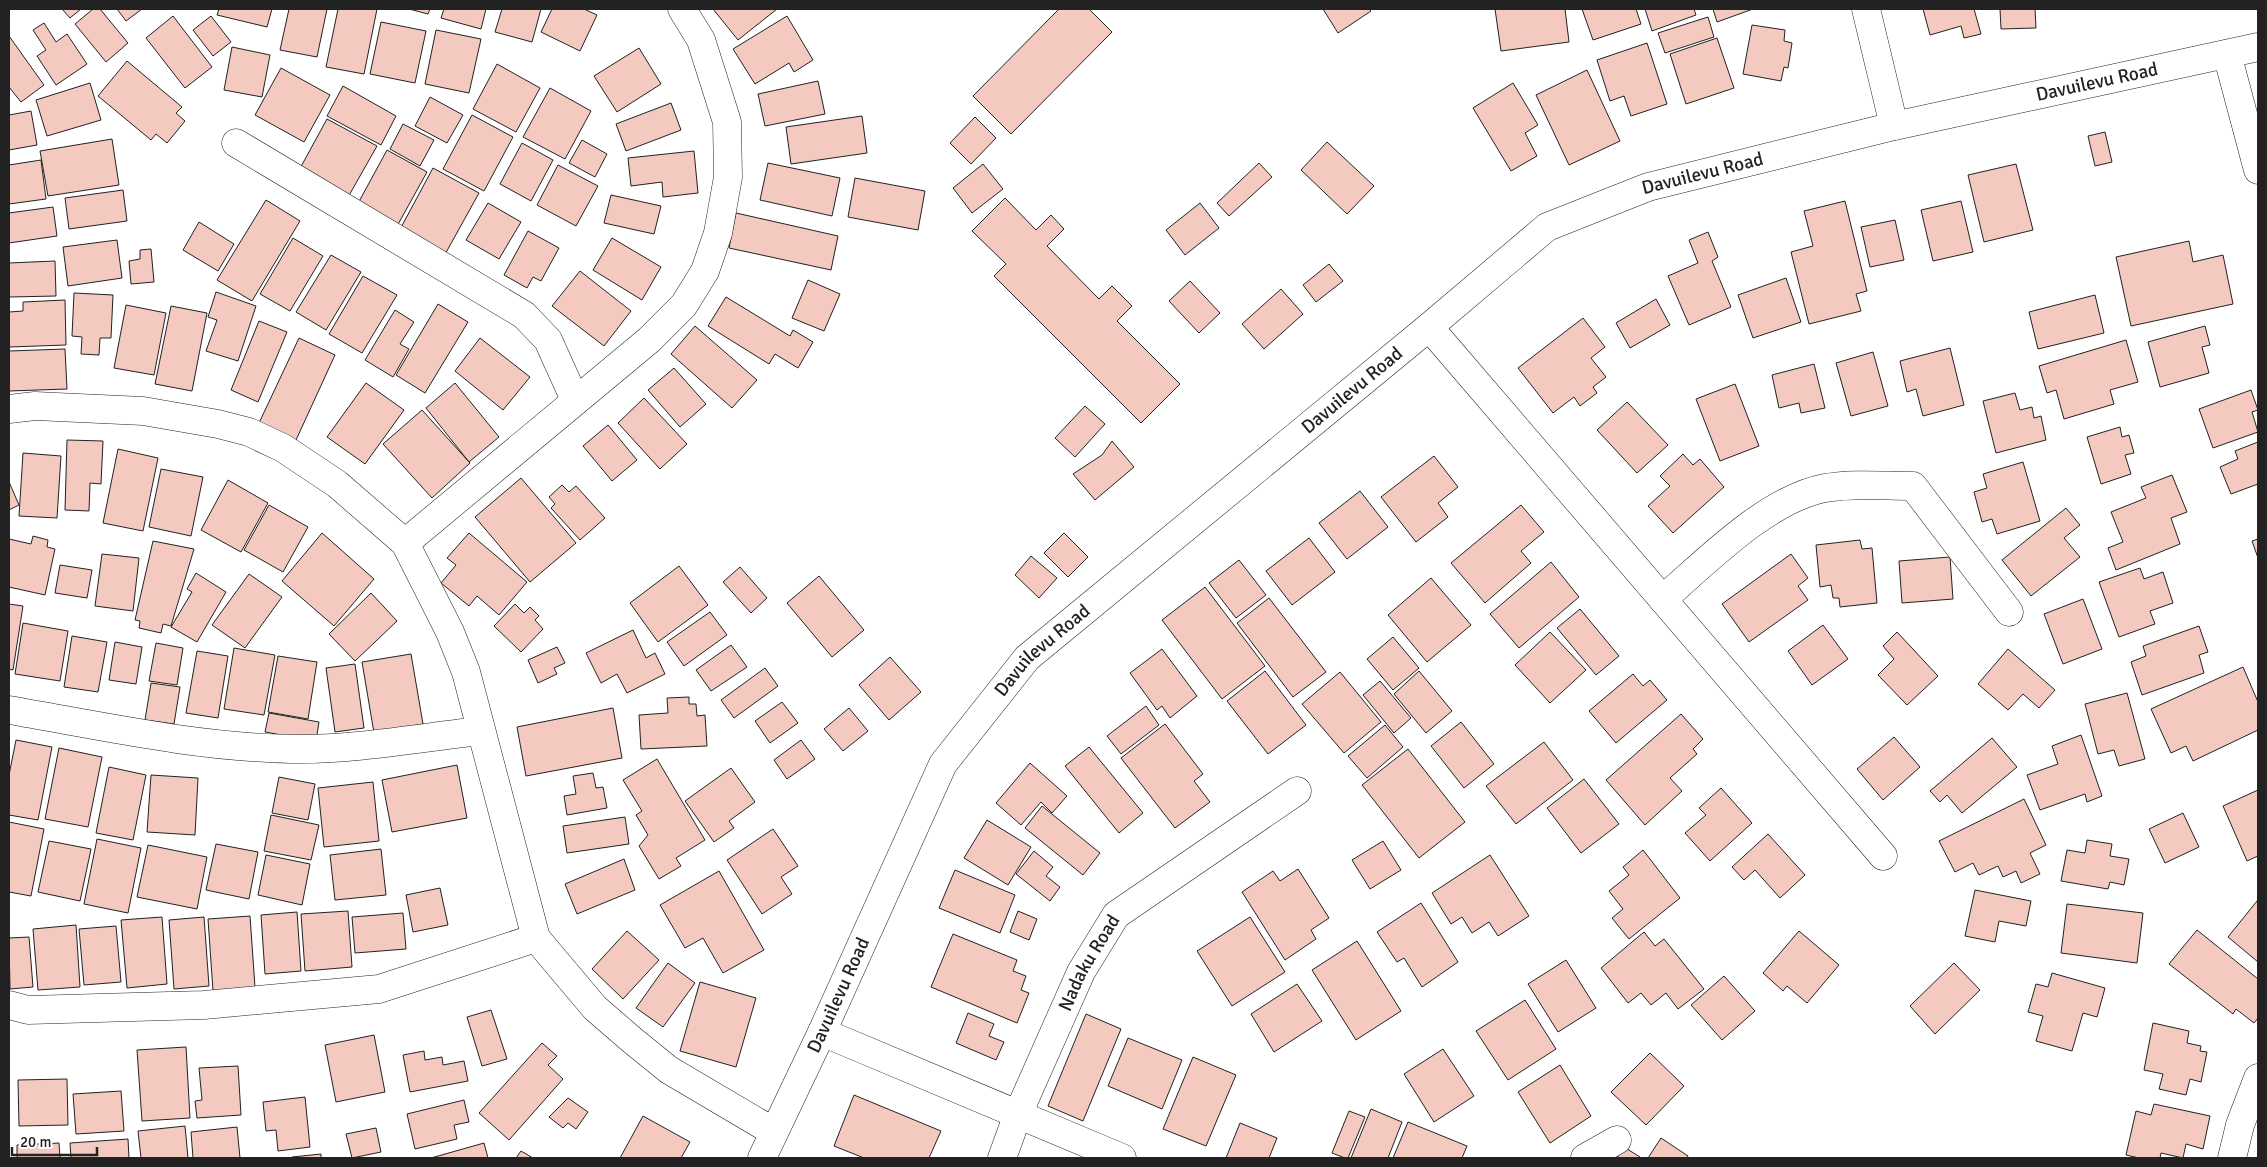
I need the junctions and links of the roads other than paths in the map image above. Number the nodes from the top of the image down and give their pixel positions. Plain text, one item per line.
1 (682, 9) edge
2 (1866, 9) edge
3 (2258, 47) edge
4 (2227, 54) junction
5 (1894, 126) junction
6 (236, 143) dead end
7 (2258, 170) edge
8 (1429, 327) junction
9 (575, 400) junction
10 (9, 409) edge
11 (405, 543) junction
12 (1663, 599) junction
13 (2009, 612) dead end
14 (9, 710) edge
15 (480, 732) junction
16 (1297, 792) dead end
17 (1883, 856) dead end
18 (536, 938) junction
19 (9, 1006) edge
20 (822, 1032) junction
21 (2258, 1078) edge
22 (1018, 1114) junction
23 (774, 1132) junction
24 (1616, 1140) dead end
25 (762, 1158) edge
26 (1002, 1158) edge
27 (1122, 1158) edge
28 (1585, 1158) edge
29 (2232, 1158) edge

1 - 9 street
2 - 5 street
3 - 4 street, Davuilevu Road
4 - 5 street, Davuilevu Road
4 - 7 street
5 - 8 street, Davuilevu Road
6 - 9 street
8 - 12 street
8 - 20 street, Davuilevu Road
9 - 11 street
10 - 11 street
11 - 15 street
12 - 13 street
12 - 17 street
14 - 15 street
15 - 18 street
16 - 22 street, Nadaku Road
18 - 19 street
18 - 23 street
20 - 22 street
20 - 23 street, Davuilevu Road
21 - 29 street
22 - 26 street, Nadaku Road
22 - 27 street
23 - 25 street, Davuilevu Road
24 - 28 street

